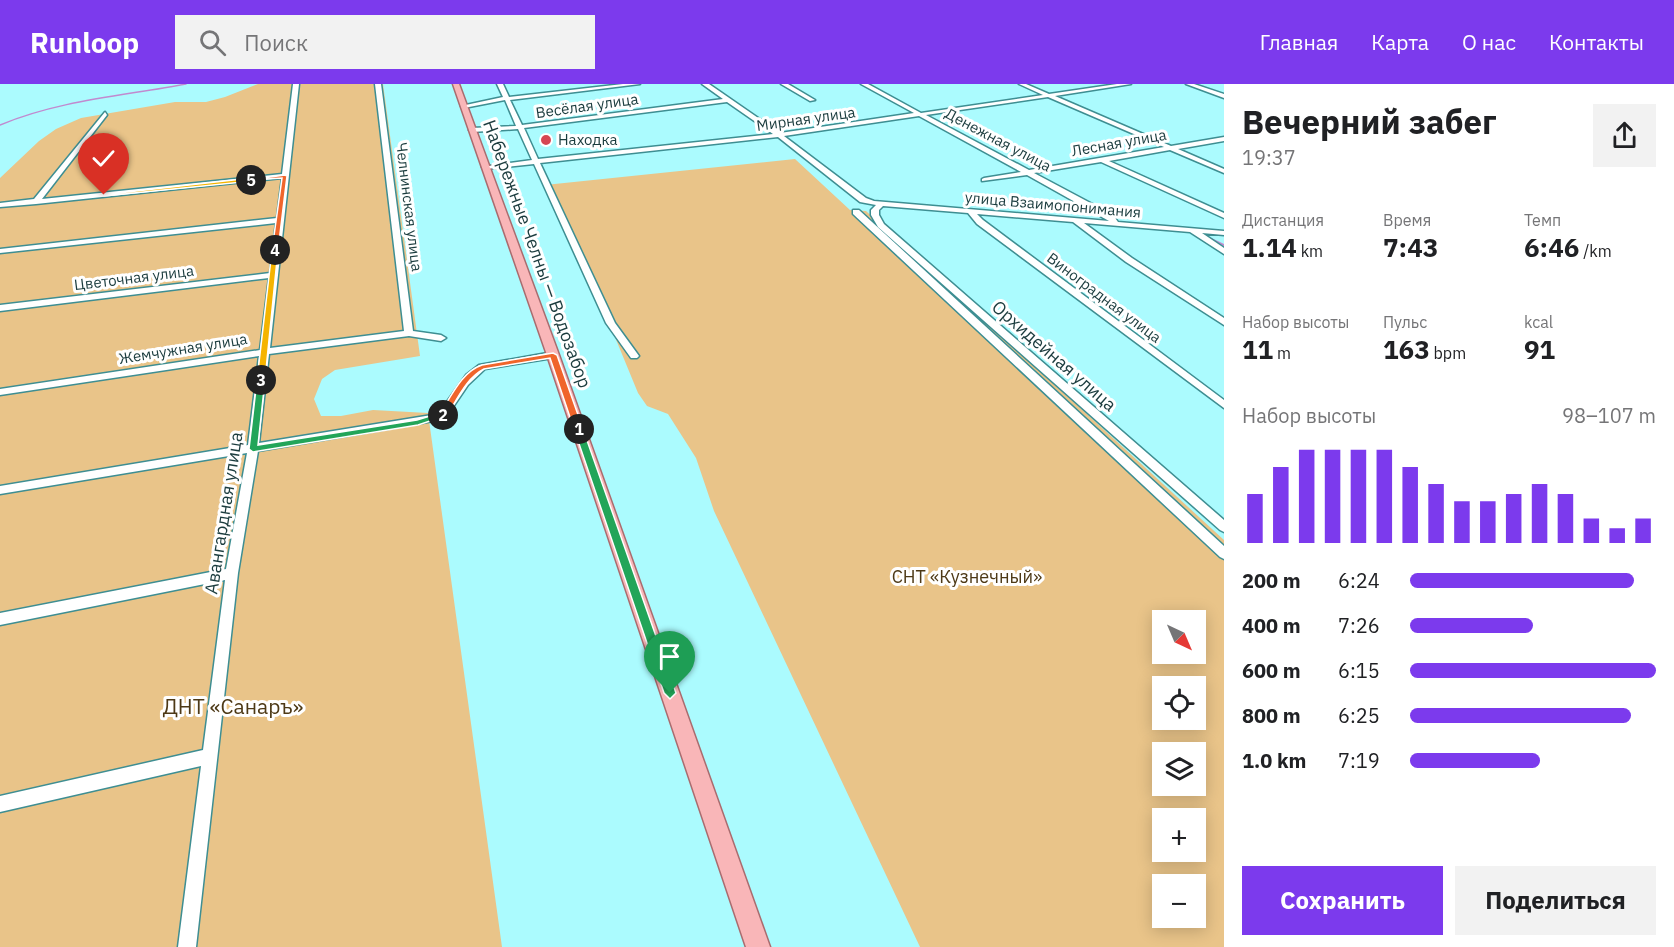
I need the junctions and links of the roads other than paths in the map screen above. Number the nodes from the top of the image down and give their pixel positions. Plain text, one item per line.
1 (296, 84) edge
2 (378, 84) edge
3 (456, 84) edge
4 (500, 84) edge
5 (637, 84) edge
6 (784, 84) edge
7 (864, 84) edge
8 (1022, 84) edge
9 (1128, 84) edge
10 (1189, 84) edge
11 (707, 85) edge
12 (716, 85) edge
13 (1048, 96) junction
14 (1224, 96) edge
15 (509, 100) junction
16 (727, 100) junction
17 (812, 100) dead end
18 (464, 106) junction
19 (105, 114) dead end
20 (921, 114) junction
21 (521, 127) junction
22 (472, 130) junction
23 (779, 135) junction
24 (1224, 139) edge
25 (1170, 148) junction
26 (1102, 160) junction
27 (538, 161) junction
28 (485, 167) junction
29 (1224, 171) edge
30 (1031, 173) junction
31 (285, 176) junction
32 (984, 180) dead end
33 (36, 202) junction
34 (880, 204) junction
35 (0, 205) edge
36 (970, 211) junction
37 (856, 212) dead end
38 (1224, 216) edge
39 (279, 220) junction
40 (1076, 220) junction
41 (1116, 223) junction
42 (1193, 230) junction
43 (1224, 233) edge
44 (0, 251) edge
45 (1224, 252) edge
46 (272, 274) junction
47 (0, 309) edge
48 (1224, 322) edge
49 (410, 333) junction
50 (441, 338) dead end
51 (264, 352) junction
52 (553, 355) junction
53 (634, 356) dead end
54 (0, 392) edge
55 (1224, 405) edge
56 (253, 449) junction
57 (0, 490) edge
58 (1224, 527) edge
59 (1224, 554) edge
60 (232, 573) junction
61 (0, 619) edge
62 (210, 756) junction
63 (0, 804) edge
64 (188, 947) edge
65 (758, 947) edge

1 - 31 street, Авангардная улица
2 - 49 street, Челнинская улица
3 - 18 main road, Набережные Челны — Водозабор
4 - 15 street
5 - 15 street
6 - 17 street
7 - 20 street, Денежная улица
8 - 13 street
9 - 13 street, Мирная улица
10 - 14 street
11 - 12 street
11 - 16 street, улица Взаимопонимания
13 - 20 street, Мирная улица
13 - 25 street
15 - 18 street
15 - 21 street
16 - 21 street, Весёлая улица
16 - 23 street, улица Взаимопонимания
18 - 22 main road, Набережные Челны — Водозабор
19 - 33 street
20 - 23 street, Мирная улица
20 - 30 street, Денежная улица
21 - 22 street, Весёлая улица
21 - 27 street
22 - 28 main road, Набережные Челны — Водозабор
23 - 27 street, Мирная улица
23 - 34 street, улица Взаимопонимания
24 - 25 street, Лесная улица
25 - 26 street, Лесная улица
25 - 29 street
26 - 30 street, Лесная улица
26 - 38 street
27 - 28 street, Мирная улица
27 - 53 street
28 - 52 main road, Набережные Челны — Водозабор
30 - 32 street, Лесная улица
30 - 41 street, Денежная улица
31 - 33 street
31 - 39 street, Авангардная улица
33 - 35 street
34 - 36 street, улица Взаимопонимания
34 - 58 street, Орхидейная улица
36 - 40 street, улица Взаимопонимания
36 - 55 street, Виноградная улица
37 - 59 street
39 - 44 street
39 - 46 street, Авангардная улица
40 - 41 street, улица Взаимопонимания
40 - 48 street
41 - 42 street, улица Взаимопонимания
42 - 43 street, улица Взаимопонимания
42 - 45 street
46 - 47 street, Цветочная улица
46 - 51 street, Авангардная улица
49 - 50 street, Жемчужная улица
49 - 51 street, Жемчужная улица
51 - 54 street, Жемчужная улица
51 - 56 street, Авангардная улица
52 - 56 street
52 - 65 main road, Набережные Челны — Водозабор
56 - 57 street
56 - 60 street, Авангардная улица
60 - 61 street
60 - 62 street, Авангардная улица
62 - 63 street
62 - 64 street, Авангардная улица

